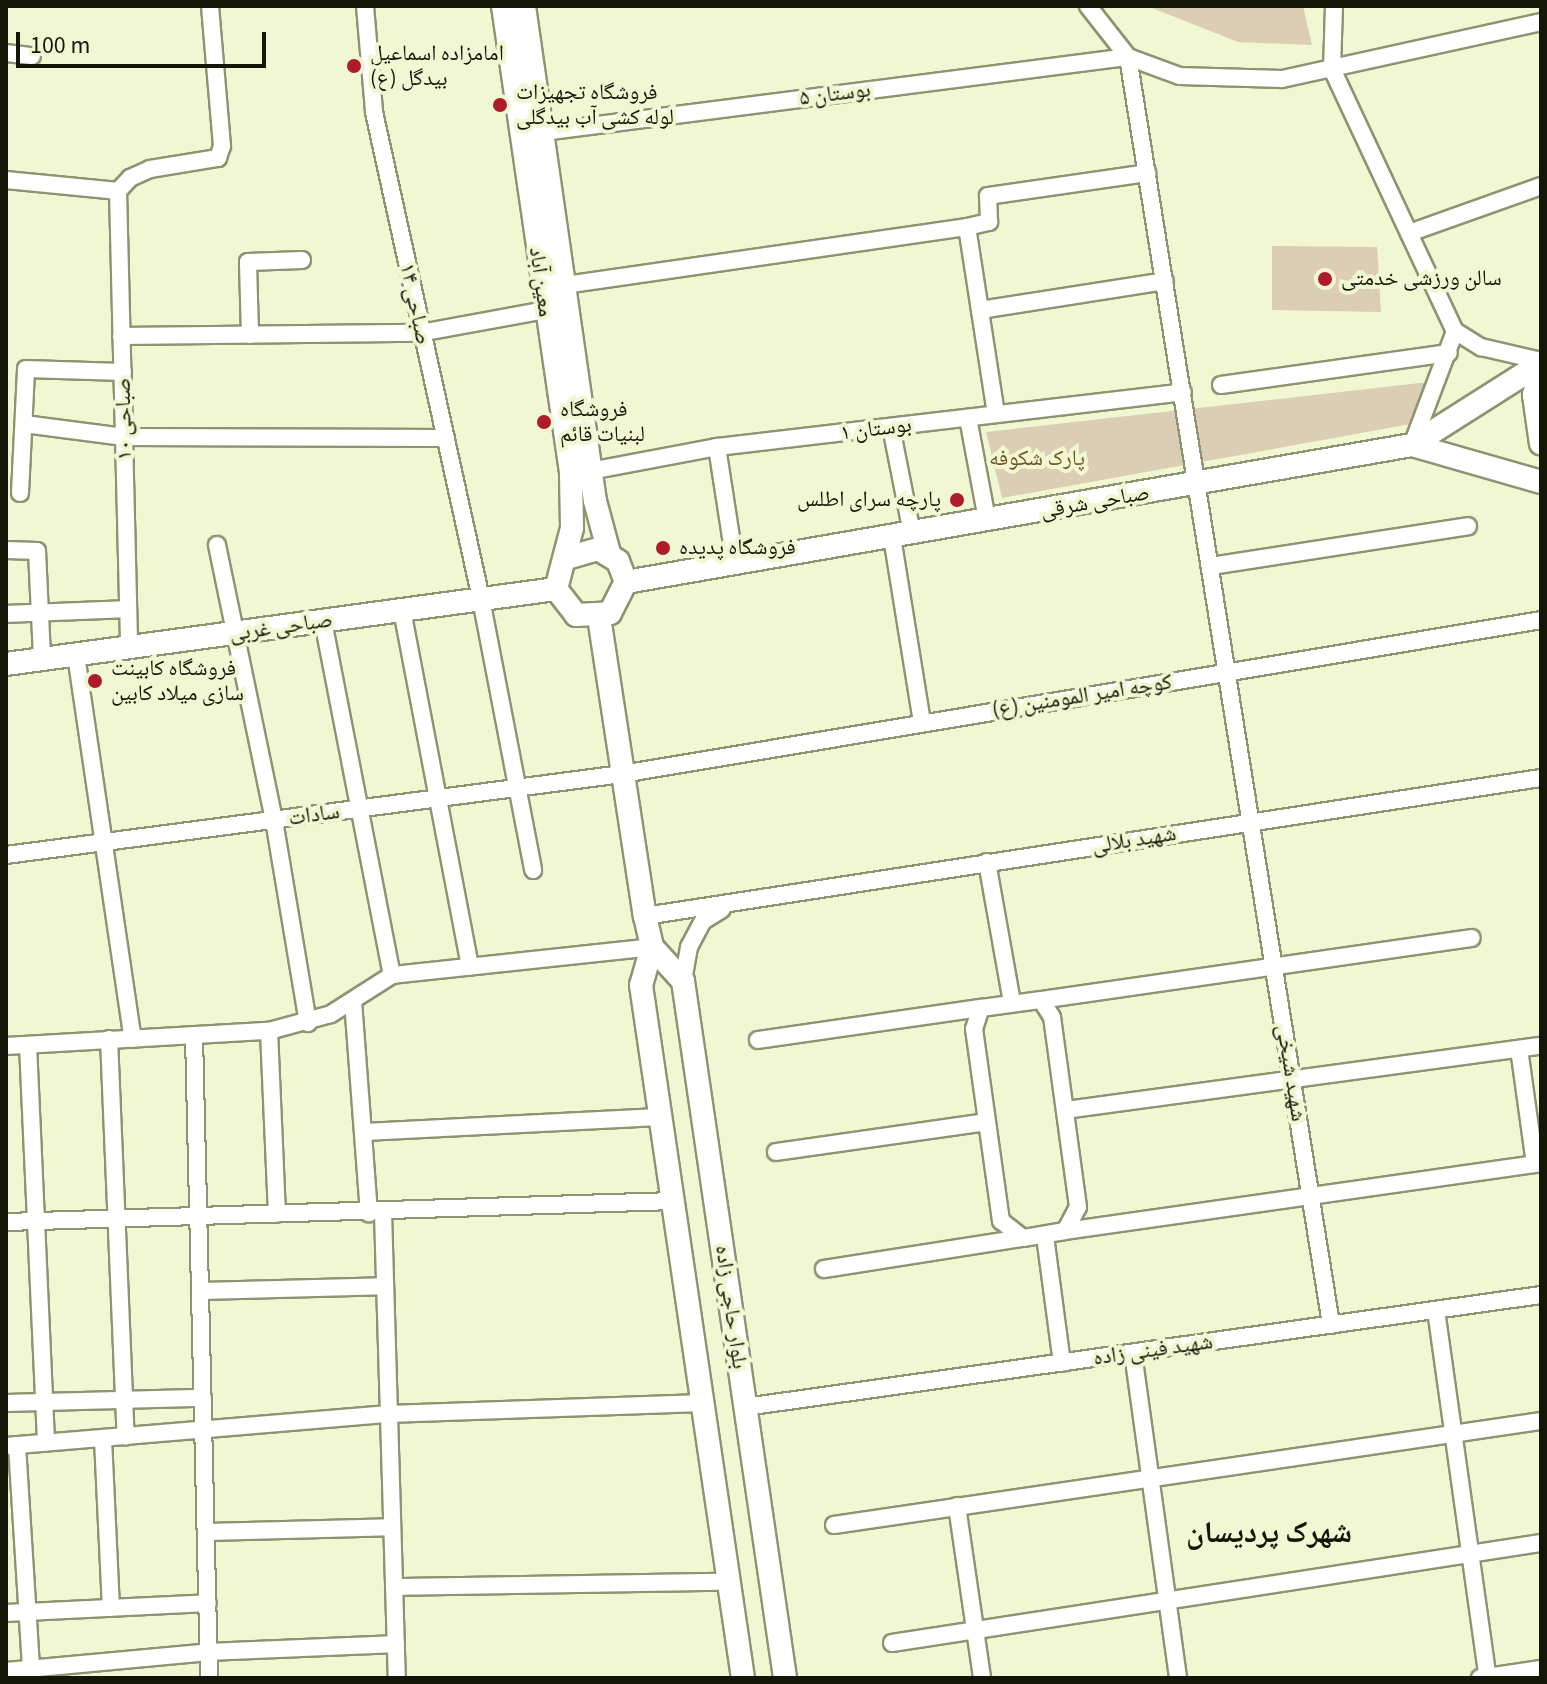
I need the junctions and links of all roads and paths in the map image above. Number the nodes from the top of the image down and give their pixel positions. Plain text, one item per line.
1 (210, 6) edge
2 (365, 6) edge
3 (503, 6) edge
4 (524, 6) edge
5 (1088, 6) edge
6 (1334, 6) edge
7 (1541, 22) edge
8 (6, 53) edge
9 (32, 56) dead end
10 (1128, 57) junction
11 (1332, 69) junction
12 (543, 132) junction
13 (1147, 173) junction
14 (6, 180) edge
15 (1541, 186) edge
16 (118, 191) junction
17 (967, 227) junction
18 (1409, 233) junction
19 (302, 260) dead end
20 (1165, 281) junction
21 (565, 285) junction
22 (545, 310) junction
23 (980, 310) junction
24 (1455, 331) junction
25 (420, 333) junction
26 (250, 335) junction
27 (121, 336) junction
28 (1449, 353) junction
29 (1541, 362) edge
30 (1541, 370) edge
31 (123, 372) junction
32 (1221, 385) dead end
33 (1183, 392) junction
34 (6, 399) edge
35 (25, 402) junction
36 (996, 414) junction
37 (968, 418) junction
38 (24, 424) junction
39 (891, 427) junction
40 (124, 437) junction
41 (446, 438) junction
42 (1541, 444) edge
43 (1412, 445) junction
44 (717, 447) junction
45 (582, 473) junction
46 (1541, 482) edge
47 (1198, 484) junction
48 (20, 493) dead end
49 (987, 520) junction
50 (1468, 526) dead end
51 (902, 535) junction
52 (217, 545) dead end
53 (6, 550) edge
54 (609, 553) junction
55 (566, 558) junction
56 (735, 563) junction
57 (1211, 566) junction
58 (626, 582) junction
59 (556, 589) junction
60 (481, 599) junction
61 (128, 609) junction
62 (402, 610) junction
63 (6, 614) edge
64 (40, 614) junction
65 (599, 617) junction
66 (1541, 620) edge
67 (323, 621) junction
68 (232, 633) junction
69 (129, 647) junction
70 (76, 655) junction
71 (42, 659) junction
72 (6, 664) edge
73 (1228, 672) junction
74 (922, 723) junction
75 (622, 774) junction
76 (1541, 778) edge
77 (519, 788) junction
78 (435, 799) junction
79 (358, 809) junction
80 (274, 820) junction
81 (1251, 822) junction
82 (104, 842) junction
83 (6, 855) edge
84 (987, 862) junction
85 (533, 870) dead end
86 (728, 905) junction
87 (645, 916) junction
88 (1472, 938) dead end
89 (652, 947) junction
90 (1273, 964) junction
91 (470, 967) junction
92 (392, 975) junction
93 (683, 981) junction
94 (1041, 1000) junction
95 (353, 1001) junction
96 (1012, 1003) junction
97 (981, 1008) junction
98 (308, 1023) junction
99 (269, 1031) junction
100 (194, 1035) junction
101 (109, 1039) junction
102 (133, 1039) junction
103 (758, 1040) dead end
104 (28, 1045) junction
105 (6, 1046) edge
106 (1541, 1046) edge
107 (1519, 1049) junction
108 (1293, 1081) junction
109 (1065, 1110) junction
110 (661, 1117) junction
111 (986, 1122) junction
112 (363, 1132) junction
113 (776, 1152) dead end
114 (1311, 1196) junction
115 (673, 1201) junction
116 (376, 1213) junction
117 (277, 1214) junction
118 (198, 1216) junction
119 (118, 1219) junction
120 (34, 1221) junction
121 (6, 1222) edge
122 (1065, 1231) junction
123 (1045, 1236) junction
124 (1023, 1238) junction
125 (824, 1269) dead end
126 (385, 1286) junction
127 (200, 1291) junction
128 (1541, 1295) edge
129 (1436, 1310) junction
130 (1331, 1325) junction
131 (1133, 1353) junction
132 (1062, 1363) junction
133 (203, 1398) junction
134 (124, 1400) junction
135 (43, 1402) junction
136 (6, 1403) edge
137 (702, 1403) junction
138 (755, 1406) junction
139 (389, 1414) junction
140 (1541, 1421) edge
141 (203, 1431) junction
142 (1453, 1432) junction
143 (126, 1437) junction
144 (103, 1439) junction
145 (46, 1443) junction
146 (12, 1446) edge
147 (1150, 1476) junction
148 (957, 1506) junction
149 (834, 1525) dead end
150 (392, 1527) junction
151 (206, 1532) junction
152 (1541, 1543) edge
153 (1471, 1556) junction
154 (729, 1582) junction
155 (394, 1587) junction
156 (1167, 1598) junction
157 (208, 1603) junction
158 (111, 1608) junction
159 (28, 1611) junction
160 (6, 1613) edge
161 (975, 1629) junction
162 (892, 1643) dead end
163 (396, 1644) junction
164 (209, 1652) junction
165 (1541, 1669) edge
166 (6, 1671) edge
167 (38, 1672) edge
168 (209, 1678) edge
169 (397, 1678) edge
170 (743, 1678) edge
171 (785, 1678) edge
172 (982, 1678) edge
173 (1178, 1678) edge
174 (1485, 1678) edge

1 - 16 street
2 - 25 street, صباحی ۱۴
3 - 22 street, معین آباد
4 - 12 street, معین آباد
5 - 10 street
6 - 11 street
7 - 11 street
8 - 9 street
10 - 11 street
10 - 12 street, بوستان ۵
10 - 13 street, شهید شیخی
11 - 18 street
12 - 21 street, معین آباد
13 - 17 street
13 - 20 street, شهید شیخی
14 - 16 street
15 - 18 street
16 - 27 street, صباحی ۱۰
17 - 21 street
17 - 23 street
18 - 24 street
19 - 26 street
20 - 23 street
20 - 33 street, شهید شیخی
21 - 45 street, معین آباد
22 - 25 street
22 - 45 street, معین آباد
23 - 36 street
24 - 28 street
24 - 29 street
25 - 26 street
25 - 41 street, صباحی ۱۴
26 - 27 street
27 - 31 street, صباحی ۱۰
28 - 32 street
28 - 43 street
29 - 43 street, صباحی شرقی
30 - 42 street
31 - 35 street
31 - 40 street, صباحی ۱۰
33 - 36 street, بوستان ۱
33 - 47 street, شهید شیخی
34 - 35 street
35 - 38 street
36 - 37 street, بوستان ۱
37 - 39 street, بوستان ۱
37 - 49 street
38 - 40 street
38 - 48 street
39 - 44 street, بوستان ۱
39 - 51 street
40 - 41 street
40 - 61 street, صباحی ۱۰
41 - 60 street, صباحی ۱۴
43 - 46 street
43 - 47 street, صباحی شرقی
44 - 45 street, بوستان ۱
44 - 56 street
45 - 54 street, معین آباد
45 - 55 street, معین آباد
47 - 49 street, صباحی شرقی
47 - 57 street, شهید شیخی
49 - 51 street, صباحی شرقی
50 - 57 street
51 - 56 street, صباحی شرقی
51 - 74 street
52 - 68 street
53 - 64 street
54 - 55 street
54 - 58 street
55 - 59 street
56 - 58 street, صباحی شرقی
57 - 73 street, شهید شیخی
58 - 65 street
59 - 60 street, صباحی غربی
59 - 65 street
60 - 62 street, صباحی غربی
60 - 77 street, صباحی ۱۴
61 - 64 street
61 - 69 street, صباحی ۱۰
62 - 67 street, صباحی غربی
62 - 78 street
63 - 64 street
64 - 71 street
65 - 75 street, بلوار حاجی زاده
66 - 73 street, کوچه امیر المومنین (ع)
67 - 68 street, صباحی غربی
67 - 79 street
68 - 69 street, صباحی غربی
68 - 80 street
69 - 70 street, صباحی غربی
70 - 71 street, صباحی غربی
70 - 82 street
71 - 72 street, صباحی غربی
73 - 74 street, کوچه امیر المومنین (ع)
73 - 81 street, شهید شیخی
74 - 75 street, کوچه امیر المومنین (ع)
75 - 77 street, سادات
75 - 87 street, بلوار حاجی زاده
76 - 81 street, شهید بلالی
77 - 78 street, سادات
77 - 85 street, صباحی ۱۴
78 - 79 street, سادات
78 - 91 street
79 - 80 street, سادات
79 - 92 street
80 - 82 street, سادات
80 - 98 street
81 - 84 street, شهید بلالی
81 - 90 street, شهید شیخی
82 - 83 street, سادات
82 - 102 street
84 - 86 street, شهید بلالی
84 - 96 street
86 - 87 street, شهید بلالی
86 - 93 street
87 - 89 street, بلوار حاجی زاده
88 - 90 street
89 - 91 street
89 - 93 street, بلوار حاجی زاده
89 - 110 street, بلوار حاجی زاده
90 - 94 street
90 - 108 street, شهید شیخی
91 - 92 street
92 - 95 street
93 - 138 street, بلوار حاجی زاده
94 - 96 street
94 - 109 street
95 - 98 street
95 - 112 street
96 - 97 street
97 - 103 street
97 - 111 street
98 - 99 street
99 - 100 street
99 - 117 street
100 - 102 street
100 - 118 street
101 - 102 street
101 - 104 street
101 - 119 street
104 - 105 street
104 - 120 street
106 - 107 street
107 - 108 street
107 - 114 street
108 - 109 street
108 - 114 street, شهید شیخی
109 - 122 street
110 - 112 street
110 - 115 street, بلوار حاجی زاده
111 - 113 street
111 - 124 street
112 - 116 street
114 - 122 street
114 - 130 street, شهید شیخی
115 - 116 street
115 - 137 street, بلوار حاجی زاده
116 - 117 street
116 - 126 street
117 - 118 street
118 - 119 street
118 - 127 street
119 - 120 street
119 - 134 street
120 - 121 street
120 - 135 street
122 - 123 street
123 - 124 street
123 - 132 street
124 - 125 street
126 - 127 street
126 - 139 street
127 - 133 street
128 - 129 street, شهید فینی زاده
129 - 130 street, شهید فینی زاده
129 - 142 street
130 - 131 street, شهید فینی زاده
131 - 132 street, شهید فینی زاده
131 - 147 street
132 - 138 street, شهید فینی زاده
133 - 134 street
133 - 141 street
134 - 135 street
134 - 143 street
135 - 136 street
135 - 145 street
137 - 139 street
137 - 154 street, بلوار حاجی زاده
138 - 171 street, بلوار حاجی زاده
139 - 141 street
139 - 150 street
140 - 142 street
141 - 143 street
141 - 151 street
142 - 147 street
142 - 153 street
143 - 144 street
144 - 145 street
144 - 158 street
145 - 146 street
146 - 159 street
147 - 148 street
147 - 156 street
148 - 149 street
148 - 161 street
150 - 151 street
150 - 155 street
151 - 157 street
152 - 153 street
153 - 156 street
153 - 174 street
154 - 155 street
154 - 170 street, بلوار حاجی زاده
155 - 163 street
156 - 161 street
156 - 173 street
157 - 158 street
157 - 164 street
158 - 159 street
159 - 160 street
159 - 167 street
161 - 162 street
161 - 172 street
163 - 164 street
163 - 169 street
164 - 167 street
164 - 168 street
165 - 174 street
166 - 167 street

